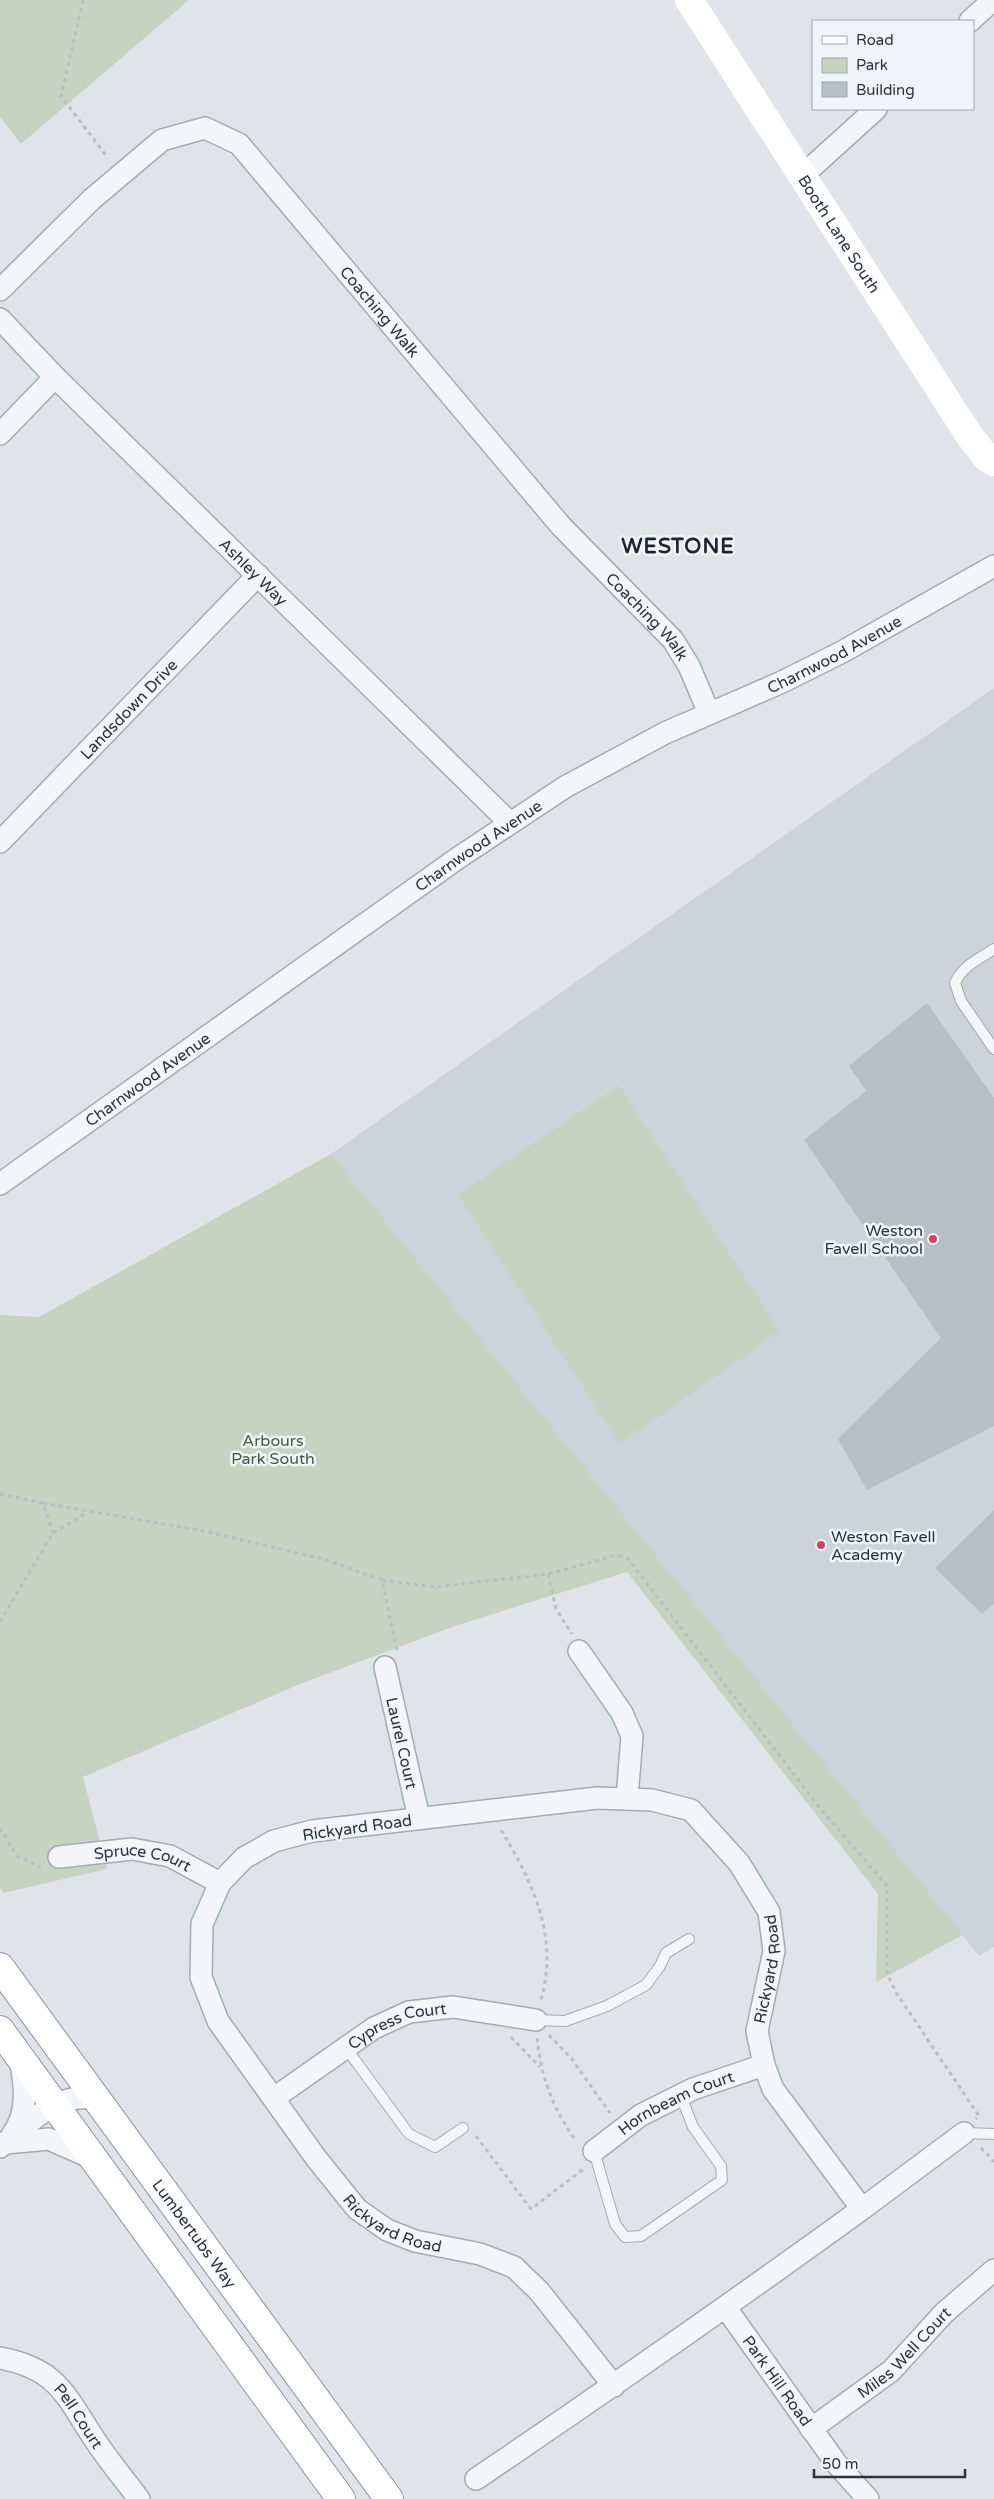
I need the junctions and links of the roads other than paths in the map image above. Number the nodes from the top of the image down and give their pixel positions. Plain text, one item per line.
1 (689, 0) edge
2 (993, 0) edge
3 (971, 20) edge
4 (875, 110) edge
5 (802, 176) junction
6 (0, 290) edge
7 (0, 319) edge
8 (55, 377) junction
9 (0, 434) edge
10 (994, 462) edge
11 (994, 566) edge
12 (258, 575) junction
13 (709, 713) junction
14 (509, 822) junction
15 (0, 842) edge
16 (994, 949) edge
17 (994, 1049) edge
18 (0, 1184) edge
19 (579, 1650) road end
20 (385, 1667) road end
21 (627, 1798) junction
22 (419, 1818) junction
23 (59, 1857) road end
24 (220, 1883) junction
25 (689, 1939) dead end
26 (0, 1967) edge
27 (536, 2020) joint
28 (0, 2030) edge
29 (346, 2048) junction
30 (20, 2058) junction
31 (764, 2065) junction
32 (680, 2096) junction
33 (274, 2098) junction
34 (96, 2099) junction
35 (54, 2104) junction
36 (463, 2128) road end
37 (964, 2134) joint
38 (994, 2134) edge
39 (3, 2145) edge
40 (594, 2151) joint
41 (94, 2159) junction
42 (862, 2209) junction
43 (994, 2270) edge
44 (726, 2308) junction
45 (0, 2358) edge
46 (614, 2386) junction
47 (811, 2429) junction
48 (476, 2479) dead end
49 (139, 2499) edge
50 (341, 2499) edge
51 (389, 2499) edge
52 (868, 2499) edge

1 - 5 main road, Booth Lane South
2 - 3 street
4 - 5 street
5 - 10 main road, Booth Lane South
6 - 13 street, Coaching Walk
7 - 8 street, Ashley Way
8 - 9 street
8 - 12 street, Ashley Way
11 - 13 street, Charnwood Avenue
12 - 14 street, Ashley Way
12 - 15 street, Landsdown Drive
13 - 14 street, Charnwood Avenue
14 - 18 street, Charnwood Avenue
16 - 17 lane
19 - 21 street
20 - 22 street, Laurel Court
21 - 22 street, Rickyard Road
21 - 31 street, Rickyard Road
22 - 24 street, Rickyard Road
23 - 24 street, Spruce Court
24 - 33 street, Rickyard Road
25 - 27 lane
26 - 34 main road, Lumbertubs Way
27 - 29 street, Cypress Court
28 - 30 main road
29 - 33 street, Cypress Court
29 - 36 lane
30 - 35 main road
30 - 39 street
31 - 32 street, Hornbeam Court
31 - 42 street, Rickyard Road
32 - 40 street, Hornbeam Court
32 - 40 lane
33 - 46 street, Rickyard Road
34 - 35 street
34 - 51 main road, Lumbertubs Way
35 - 39 street
35 - 41 main road
37 - 38 lane
37 - 42 street
39 - 41 street
41 - 50 main road
42 - 44 street
43 - 47 street, Miles Well Court
44 - 46 street
44 - 47 street, Park Hill Road
45 - 49 street, Pell Court
46 - 48 street
47 - 52 street, Park Hill Road

